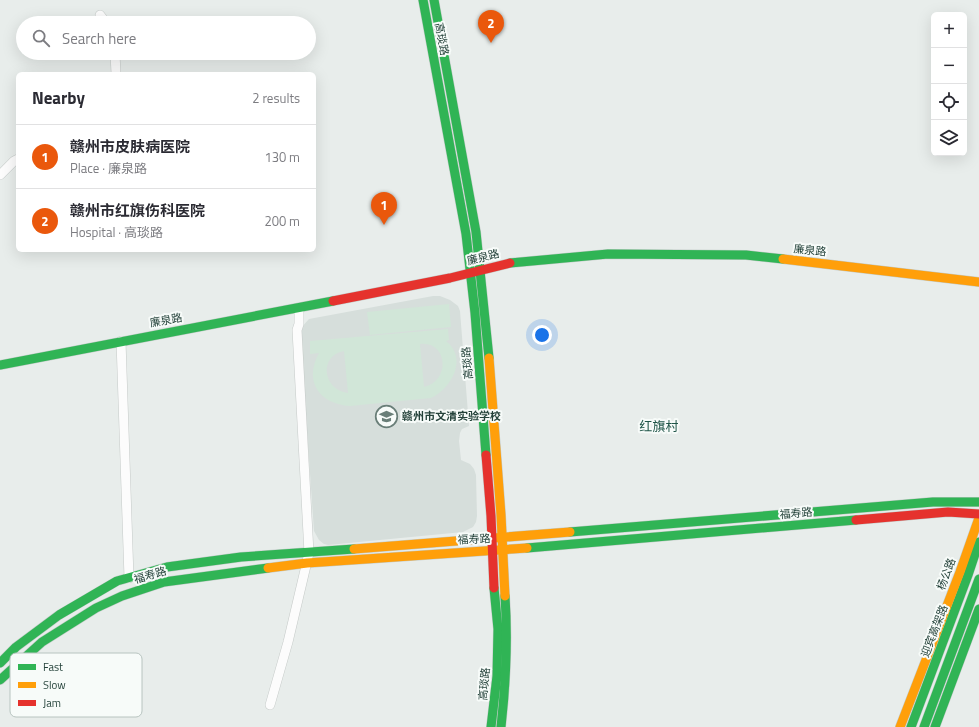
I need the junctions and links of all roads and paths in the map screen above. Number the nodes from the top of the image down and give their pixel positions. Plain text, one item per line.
1 (423, 0) edge
2 (434, 0) edge
3 (115, 60) edge
4 (116, 72) edge
5 (16, 160) edge
6 (0, 175) edge
7 (480, 270) junction
8 (470, 273) junction
9 (979, 282) edge
10 (299, 308) junction
11 (121, 341) junction
12 (0, 365) edge
13 (979, 502) edge
14 (979, 514) edge
15 (979, 518) edge
16 (502, 537) junction
17 (492, 538) junction
18 (979, 542) edge
19 (493, 550) junction
20 (503, 550) junction
21 (309, 553) junction
22 (307, 563) junction
23 (128, 578) junction
24 (979, 579) edge
25 (979, 609) edge
26 (30, 653) edge
27 (0, 663) edge
28 (10, 671) edge
29 (0, 680) edge
30 (270, 705) dead end
31 (491, 727) edge
32 (501, 727) edge
33 (900, 727) edge
34 (911, 727) edge
35 (924, 727) edge
36 (935, 727) edge

1 - 8 main road, 高琰路
2 - 7 main road, 高琰路
3 - 4 street
5 - 6 street
7 - 8 main road, 廉泉路
7 - 9 main road, 廉泉路
7 - 16 main road, 高琰路
8 - 10 main road, 廉泉路
8 - 17 main road, 高琰路
10 - 11 main road, 廉泉路
10 - 21 street
11 - 12 main road, 廉泉路
11 - 23 street
13 - 16 main road, 福寿路
14 - 20 main road, 福寿路
15 - 33 main road, 杨公路
16 - 17 main road, 福寿路
16 - 20 main road, 高琰路
17 - 19 main road, 高琰路
17 - 21 main road, 福寿路
18 - 34 main road, 迎宾高架路
19 - 20 main road, 福寿路
19 - 22 main road, 福寿路
19 - 31 main road, 高琰路
20 - 32 main road, 高琰路
21 - 22 street
21 - 23 main road, 福寿路
22 - 26 main road, 福寿路
22 - 30 street
23 - 27 main road, 福寿路
24 - 35 main road
25 - 36 main road
28 - 29 main road, 福寿路

